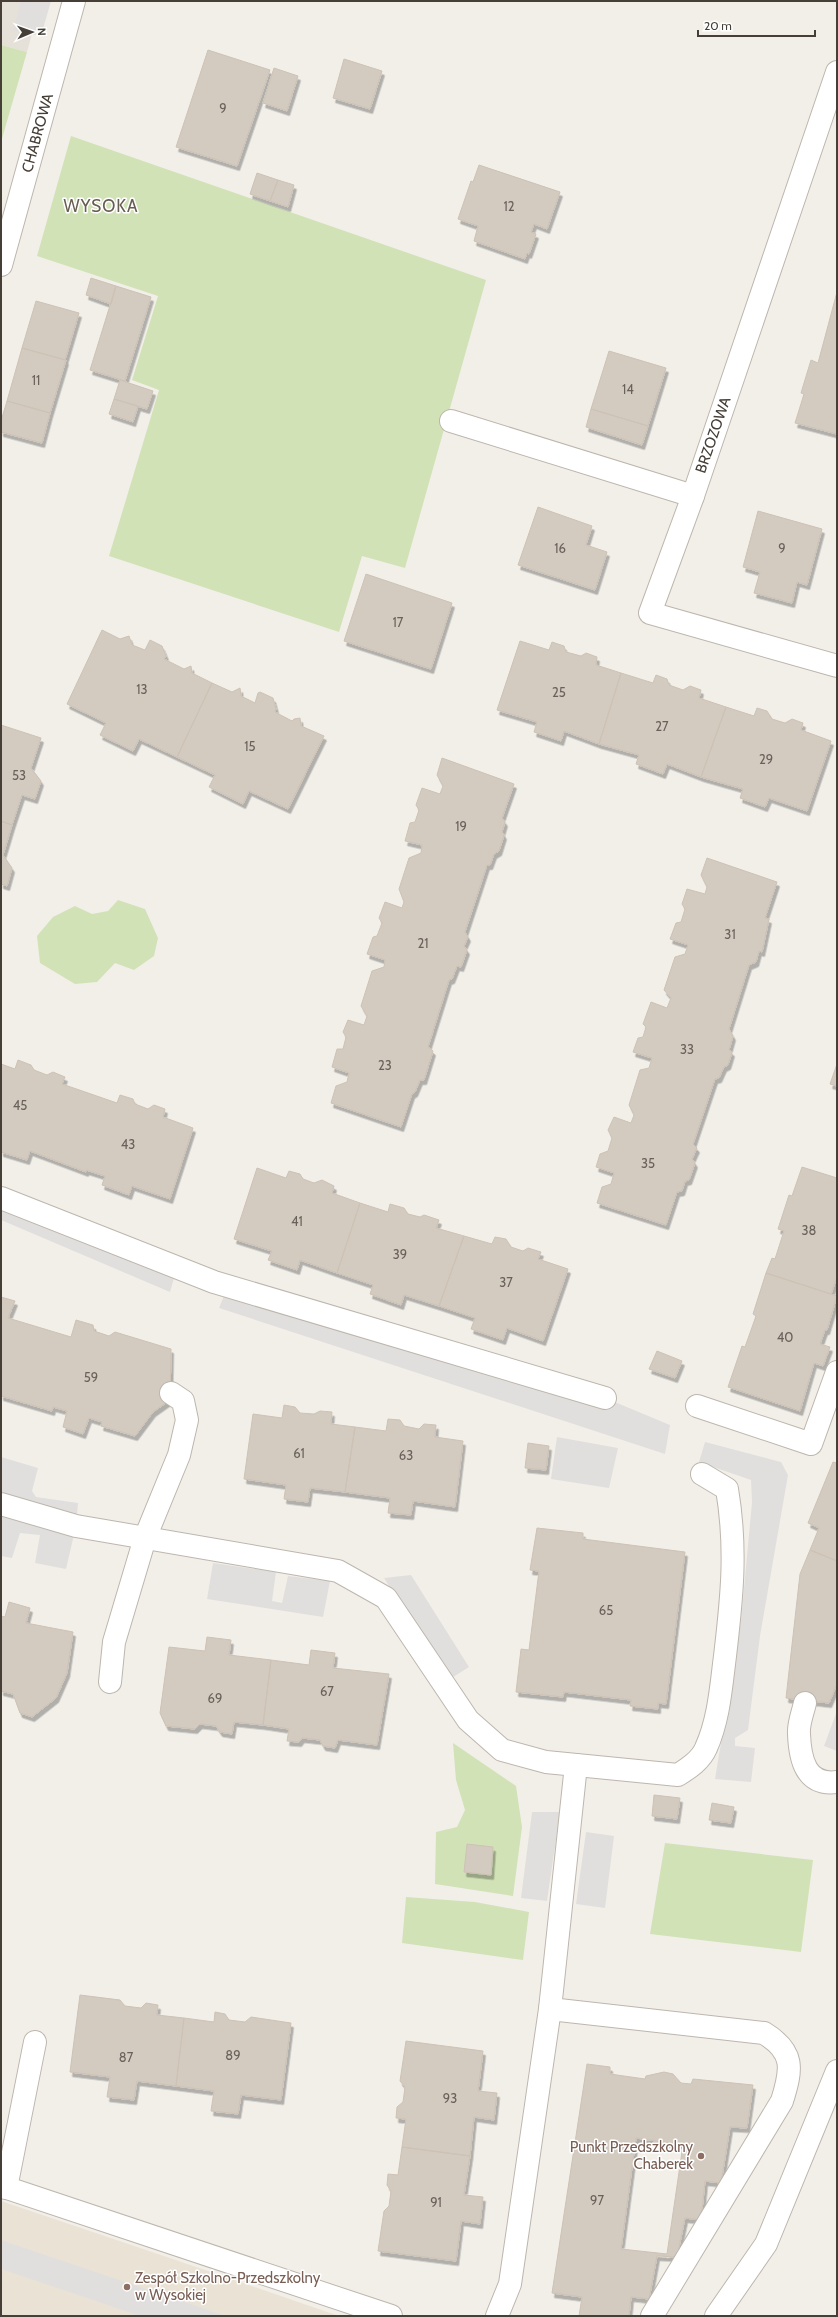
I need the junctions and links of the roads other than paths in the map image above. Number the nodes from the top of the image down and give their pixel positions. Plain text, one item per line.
1 (74, 1) edge
2 (837, 72) edge
3 (1, 265) edge
4 (451, 420) dead end
5 (693, 496) junction
6 (837, 666) edge
7 (1, 1198) edge
8 (836, 1376) edge
9 (171, 1393) dead end
10 (605, 1398) dead end
11 (697, 1406) dead end
12 (702, 1474) dead end
13 (1, 1504) edge
14 (145, 1538) junction
15 (110, 1682) dead end
16 (805, 1703) dead end
17 (576, 1765) junction
18 (837, 1782) edge
19 (550, 2009) junction
20 (35, 2042) dead end
21 (837, 2071) edge
22 (3, 2187) edge
23 (391, 2316) edge
24 (497, 2316) edge
25 (652, 2316) edge
26 (716, 2316) edge

1 - 3 street, CHABROWA
2 - 5 street, BRZOZOWA
4 - 5 street
5 - 6 street, BRZOZOWA
7 - 10 street
8 - 11 street
9 - 14 street
12 - 17 street
13 - 14 street
14 - 15 street
14 - 17 street
16 - 18 street
17 - 19 street
19 - 24 street
19 - 25 street
20 - 22 street
21 - 26 street
22 - 23 street

